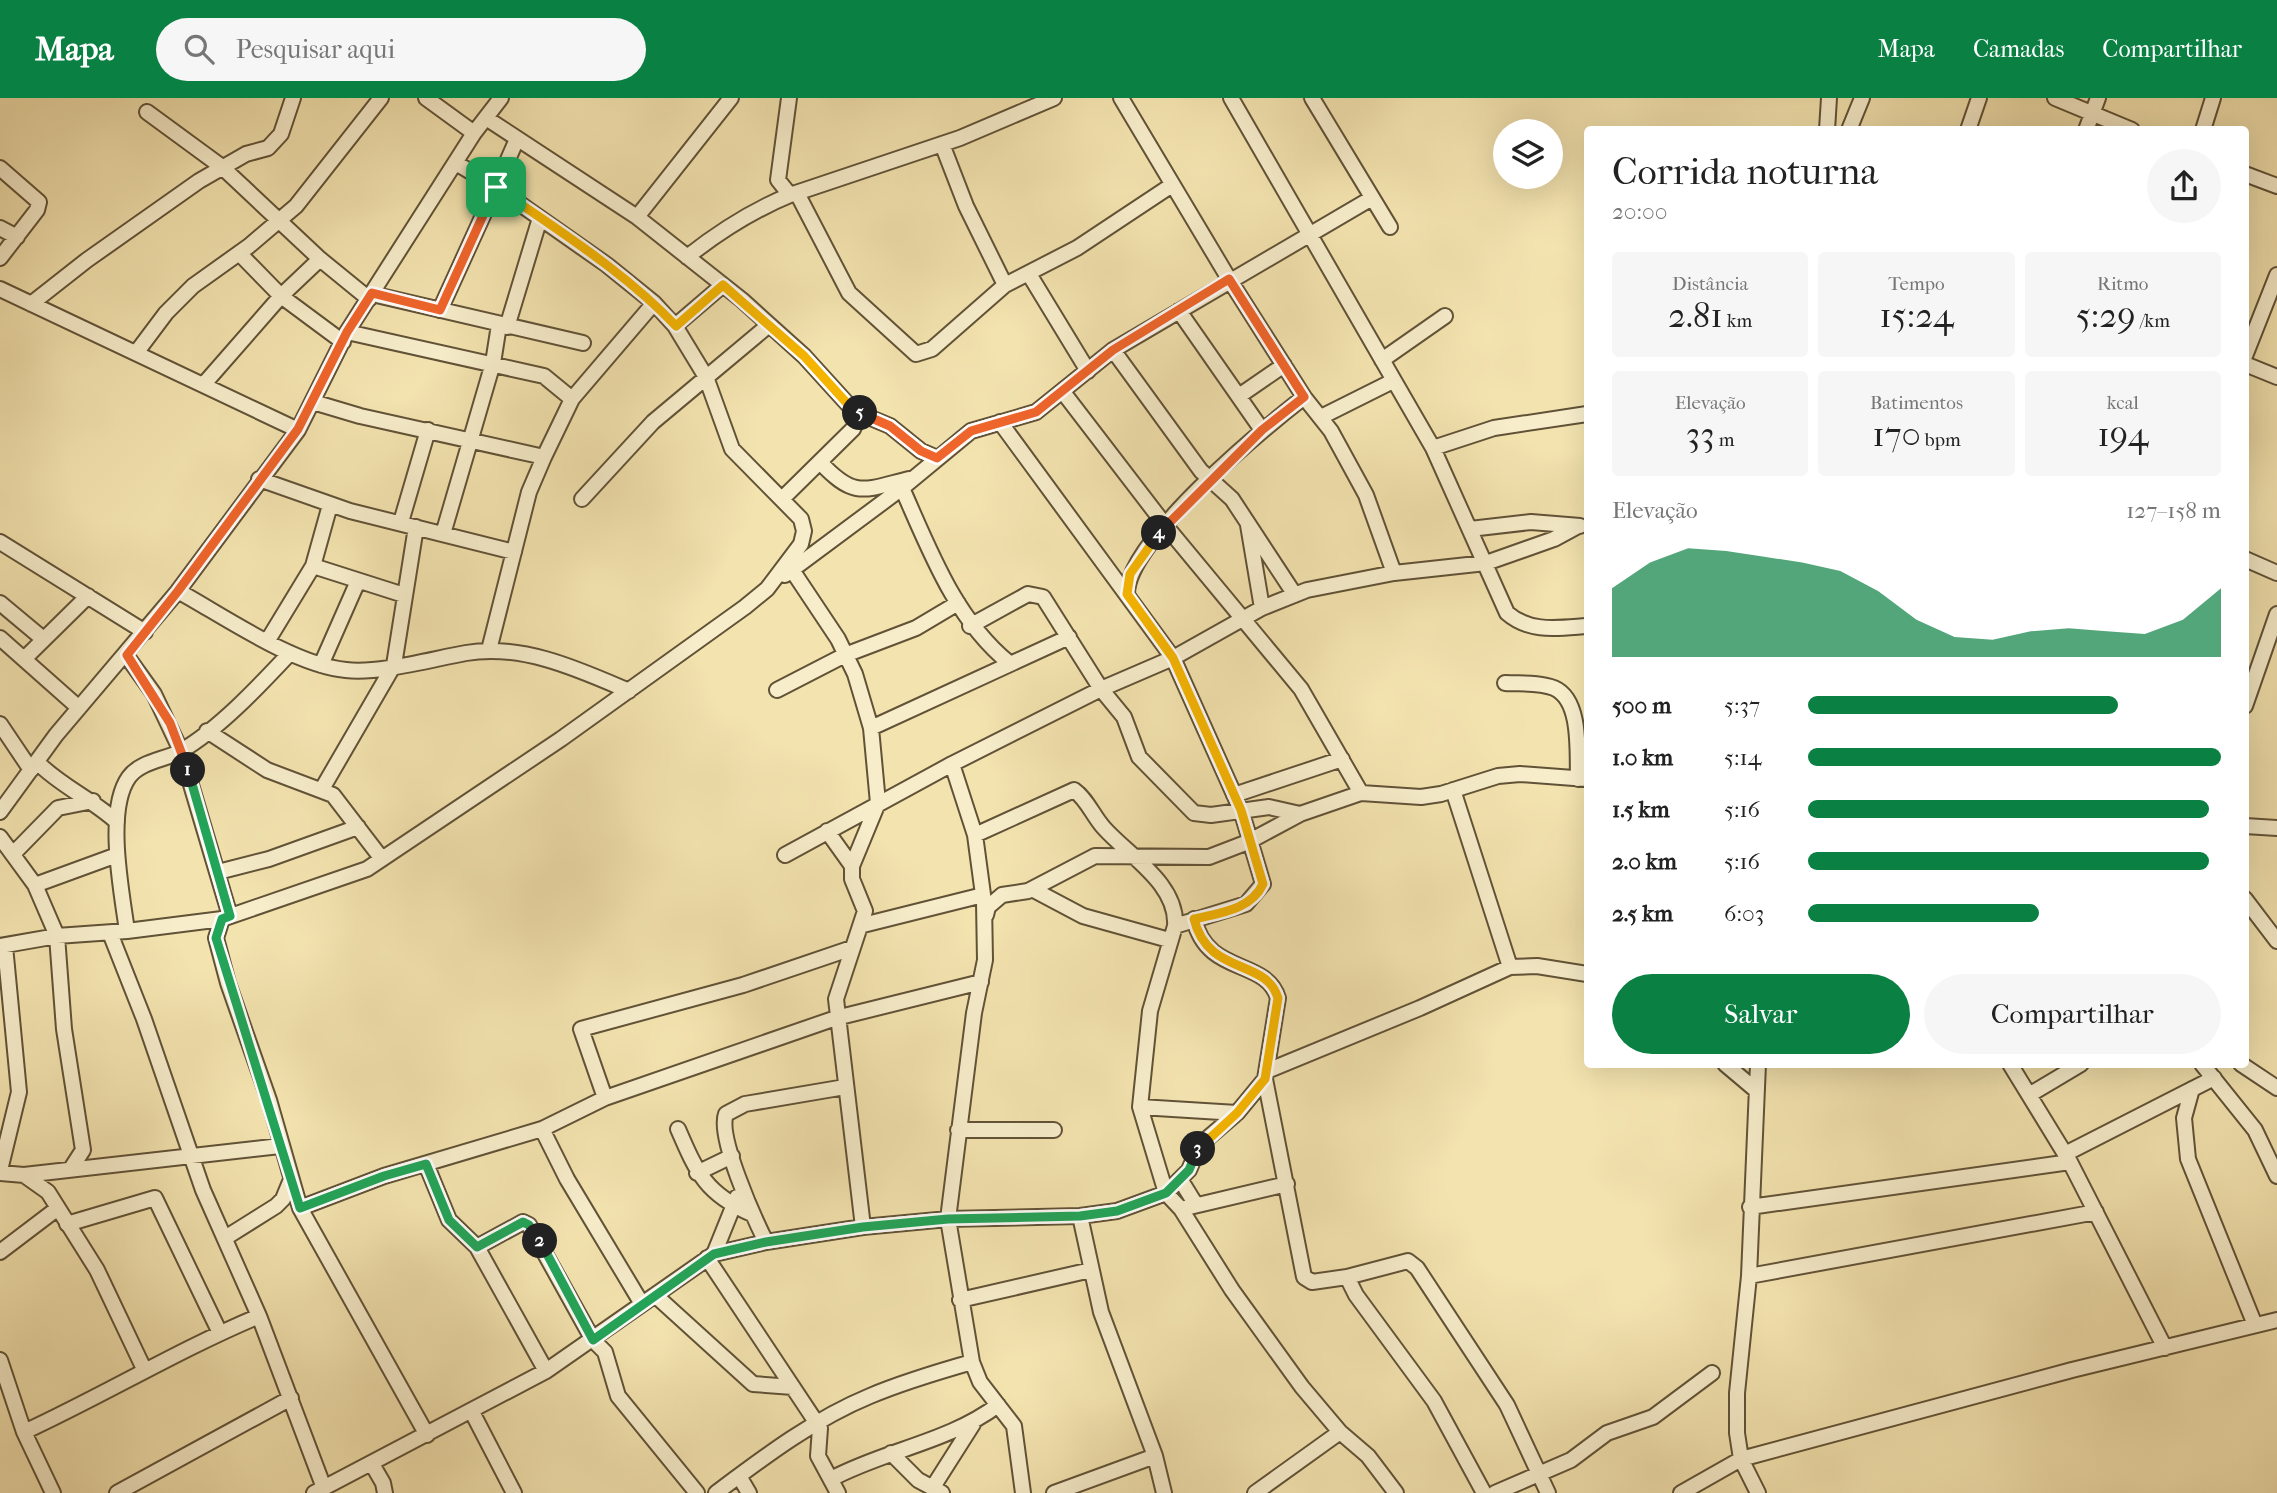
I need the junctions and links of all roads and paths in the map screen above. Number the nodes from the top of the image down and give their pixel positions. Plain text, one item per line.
1 (293, 98) edge
2 (381, 98) edge
3 (426, 98) edge
4 (501, 98) edge
5 (731, 98) edge
6 (789, 98) edge
7 (1054, 98) edge
8 (1121, 98) edge
9 (1231, 98) edge
10 (1312, 98) edge
11 (1829, 98) edge
12 (1862, 98) edge
13 (1979, 98) edge
14 (2054, 98) edge
15 (2098, 98) edge
16 (2213, 98) edge
17 (147, 112) dead end
18 (2093, 113) junction
19 (486, 118) junction
20 (1827, 126) edge
21 (1851, 126) edge
22 (1969, 126) edge
23 (2088, 126) edge
24 (2123, 126) edge
25 (2204, 126) edge
26 (474, 133) junction
27 (517, 139) junction
28 (942, 144) junction
29 (456, 163) junction
30 (222, 167) junction
31 (0, 168) edge
32 (2249, 176) edge
33 (1172, 185) junction
34 (2277, 186) edge
35 (496, 187) junction
36 (813, 189) junction
37 (794, 195) junction
38 (1372, 198) junction
39 (807, 209) junction
40 (637, 217) junction
41 (540, 218) junction
42 (280, 222) junction
43 (1390, 227) dead end
44 (0, 228) edge
45 (1310, 235) junction
46 (17, 237) junction
47 (239, 253) junction
48 (687, 257) junction
49 (0, 258) edge
50 (320, 259) junction
51 (1029, 274) junction
52 (2277, 275) edge
53 (1229, 279) junction
54 (723, 285) junction
55 (1005, 285) junction
56 (0, 289) edge
57 (281, 296) junction
58 (371, 296) junction
59 (654, 303) junction
60 (31, 304) junction
61 (440, 310) junction
62 (1179, 311) junction
63 (1445, 316) dead end
64 (769, 325) junction
65 (676, 326) junction
66 (512, 328) junction
67 (345, 337) junction
68 (583, 343) dead end
69 (496, 345) junction
70 (2249, 346) edge
71 (1113, 350) junction
72 (136, 353) junction
73 (1382, 360) junction
74 (493, 363) junction
75 (1284, 365) junction
76 (2249, 366) edge
77 (1088, 370) junction
78 (706, 377) junction
79 (2277, 377) edge
80 (1393, 381) junction
81 (553, 382) junction
82 (584, 383) junction
83 (204, 384) junction
84 (1063, 392) junction
85 (1239, 396) junction
86 (1304, 397) junction
87 (572, 399) junction
88 (313, 402) junction
89 (854, 411) junction
90 (1584, 414) edge
91 (1321, 417) junction
92 (1000, 422) junction
93 (298, 429) junction
94 (428, 430) junction
95 (1262, 430) junction
96 (471, 440) junction
97 (1433, 449) junction
98 (921, 451) junction
99 (544, 457) junction
100 (937, 458) junction
101 (820, 462) junction
102 (1210, 478) junction
103 (259, 480) junction
104 (908, 482) junction
105 (582, 499) dead end
106 (782, 499) junction
107 (330, 505) junction
108 (1247, 520) junction
109 (401, 522) junction
110 (1165, 525) junction
111 (1583, 525) edge
112 (416, 527) junction
113 (1470, 529) junction
114 (443, 534) junction
115 (0, 542) edge
116 (514, 552) junction
117 (2249, 561) edge
118 (1486, 564) junction
119 (313, 566) junction
120 (792, 570) junction
121 (1394, 573) junction
122 (2277, 573) edge
123 (358, 581) junction
124 (766, 589) junction
125 (178, 591) junction
126 (1127, 594) junction
127 (404, 595) junction
128 (1295, 595) junction
129 (88, 596) junction
130 (0, 603) edge
131 (958, 603) junction
132 (1262, 608) junction
133 (2277, 614) edge
134 (1243, 619) junction
135 (970, 626) junction
136 (1584, 626) edge
137 (145, 632) junction
138 (1069, 637) junction
139 (0, 638) edge
140 (42, 638) junction
141 (268, 640) junction
142 (489, 650) junction
143 (289, 653) junction
144 (127, 655) junction
145 (845, 655) junction
146 (1173, 658) junction
147 (24, 659) junction
148 (1009, 663) junction
149 (321, 665) junction
150 (394, 665) junction
151 (1505, 683) dead end
152 (1101, 689) junction
153 (777, 690) dead end
154 (629, 691) junction
155 (2249, 694) edge
156 (79, 708) junction
157 (0, 724) edge
158 (871, 728) junction
159 (207, 731) junction
160 (181, 751) junction
161 (1342, 759) junction
162 (952, 764) junction
163 (34, 767) junction
164 (1583, 779) edge
165 (322, 789) junction
166 (1453, 790) junction
167 (1360, 793) junction
168 (1234, 794) junction
169 (93, 801) junction
170 (878, 803) junction
171 (1, 809) edge
172 (1241, 810) junction
173 (1300, 814) junction
174 (117, 822) junction
175 (2249, 826) edge
176 (358, 827) junction
177 (2277, 828) edge
178 (827, 831) junction
179 (975, 835) junction
180 (0, 837) edge
181 (1248, 842) junction
182 (13, 854) junction
183 (117, 855) junction
184 (785, 855) dead end
185 (1133, 856) junction
186 (382, 859) junction
187 (852, 866) junction
188 (218, 872) junction
189 (34, 885) junction
190 (1032, 889) junction
191 (984, 895) junction
192 (2249, 904) edge
193 (226, 918) junction
194 (985, 919) junction
195 (1194, 919) junction
196 (863, 925) junction
197 (127, 931) junction
198 (110, 933) junction
199 (1172, 933) junction
200 (57, 936) junction
201 (2277, 941) edge
202 (2, 946) edge
203 (852, 948) junction
204 (1510, 967) junction
205 (1584, 974) edge
206 (981, 982) junction
207 (836, 1018) junction
208 (7, 1062) edge
209 (1730, 1068) edge
210 (1758, 1068) edge
211 (2012, 1068) edge
212 (2074, 1068) edge
213 (2209, 1068) edge
214 (2247, 1068) edge
215 (1266, 1075) junction
216 (845, 1087) junction
217 (2277, 1088) edge
218 (2192, 1089) junction
219 (1757, 1090) junction
220 (2029, 1095) junction
221 (605, 1098) junction
222 (1140, 1107) junction
223 (1237, 1113) junction
224 (542, 1129) junction
225 (678, 1129) dead end
226 (958, 1130) junction
227 (1054, 1130) dead end
228 (280, 1146) junction
229 (191, 1155) junction
230 (732, 1156) junction
231 (2068, 1158) junction
232 (426, 1164) junction
233 (67, 1168) junction
234 (0, 1171) edge
235 (697, 1172) junction
236 (24, 1175) junction
237 (2277, 1176) edge
238 (1180, 1180) junction
239 (290, 1182) junction
240 (741, 1184) junction
241 (1287, 1184) junction
242 (48, 1192) junction
243 (1166, 1193) junction
244 (734, 1207) junction
245 (1189, 1207) junction
246 (1750, 1207) junction
247 (58, 1208) junction
248 (300, 1208) junction
249 (2096, 1212) junction
250 (752, 1214) junction
251 (1080, 1216) junction
252 (948, 1219) junction
253 (67, 1224) junction
254 (863, 1227) junction
255 (225, 1238) junction
256 (766, 1242) junction
257 (477, 1247) junction
258 (0, 1252) edge
259 (710, 1256) junction
260 (1091, 1270) junction
261 (1749, 1276) junction
262 (1348, 1277) junction
263 (655, 1295) junction
264 (960, 1300) junction
265 (642, 1304) junction
266 (259, 1316) junction
267 (2277, 1320) edge
268 (2255, 1325) junction
269 (220, 1333) junction
270 (593, 1340) junction
271 (2165, 1348) junction
272 (0, 1360) edge
273 (972, 1362) junction
274 (144, 1369) junction
275 (546, 1371) junction
276 (1712, 1373) dead end
277 (793, 1387) junction
278 (292, 1398) junction
279 (998, 1405) junction
280 (472, 1412) junction
281 (818, 1424) junction
282 (973, 1424) junction
283 (24, 1432) junction
284 (1340, 1432) junction
285 (427, 1435) junction
286 (891, 1453) junction
287 (1155, 1456) junction
288 (1741, 1459) junction
289 (372, 1464) junction
290 (1538, 1473) junction
291 (739, 1476) junction
292 (831, 1479) junction
293 (938, 1490) edge
294 (319, 1491) edge
295 (53, 1493) edge
296 (117, 1493) edge
297 (385, 1493) edge
298 (514, 1493) edge
299 (697, 1493) edge
300 (716, 1493) edge
301 (749, 1493) edge
302 (838, 1493) edge
303 (1023, 1493) edge
304 (1054, 1493) edge
305 (1164, 1493) edge
306 (1255, 1493) edge
307 (1396, 1493) edge
308 (1484, 1493) edge
309 (1496, 1493) edge
310 (1548, 1493) edge
311 (1681, 1493) edge
312 (1758, 1493) edge

1 - 30 street
2 - 42 street
3 - 26 street
4 - 19 street
5 - 40 street
6 - 37 street
7 - 28 street
8 - 33 street
9 - 45 street
10 - 38 street
11 - 20 street
12 - 21 street
13 - 22 street
14 - 18 street
15 - 18 street
16 - 25 street
17 - 30 street
18 - 23 street
18 - 24 street
19 - 26 street
19 - 27 street
26 - 29 street
27 - 35 street
27 - 40 street
28 - 36 street
28 - 55 street
29 - 35 street
29 - 58 street
30 - 42 street
30 - 60 street
31 - 46 street
32 - 34 street
33 - 51 street
33 - 53 street
35 - 41 street
35 - 61 street
36 - 37 street
36 - 39 street
37 - 39 street
37 - 48 street
38 - 43 street
38 - 45 street
39 - 55 street
40 - 48 street
41 - 59 street
41 - 66 street
42 - 47 street
42 - 50 street
44 - 46 street
45 - 53 street
45 - 73 street
46 - 49 street
47 - 57 street
47 - 72 street
48 - 54 street
50 - 57 street
50 - 58 street
51 - 55 street
51 - 77 street
52 - 70 street
53 - 62 street
53 - 75 street
54 - 64 street
54 - 65 street
56 - 60 street
57 - 67 street
57 - 83 street
58 - 61 street
58 - 67 street
59 - 65 street
59 - 82 street
60 - 72 street
61 - 66 street
62 - 71 street
62 - 85 street
63 - 73 street
64 - 78 street
64 - 89 street
65 - 78 street
66 - 68 street
66 - 69 street
66 - 69 street
67 - 74 street
67 - 88 street
69 - 74 street
71 - 77 street
71 - 102 street
72 - 83 street
73 - 80 street
74 - 81 street
74 - 96 street
75 - 85 street
75 - 86 street
76 - 79 street
77 - 84 street
78 - 105 street
78 - 106 street
80 - 91 street
80 - 97 street
81 - 82 street
81 - 87 street
82 - 87 street
83 - 93 street
84 - 92 street
84 - 110 street
85 - 95 street
86 - 91 street
86 - 95 street
87 - 99 street
88 - 93 street
88 - 94 street
89 - 98 street
89 - 101 street
90 - 97 street
91 - 121 street
92 - 100 street
92 - 126 street
93 - 103 street
94 - 96 street
94 - 109 street
95 - 102 street
96 - 99 street
96 - 114 street
97 - 113 street
98 - 100 street
98 - 104 street
99 - 116 street
100 - 104 street
101 - 104 street
101 - 106 street
102 - 108 street
102 - 110 street
103 - 107 street
103 - 125 street
104 - 120 street
104 - 131 street
106 - 124 street
107 - 109 street
107 - 119 street
108 - 128 street
108 - 132 street
109 - 112 street
110 - 126 street
110 - 134 street
111 - 113 street
111 - 118 street
112 - 114 street
112 - 127 street
113 - 118 street
114 - 116 street
115 - 129 street
116 - 142 street
117 - 122 street
118 - 121 street
118 - 136 street
119 - 123 street
119 - 141 street
120 - 124 street
120 - 145 street
121 - 128 street
123 - 127 street
123 - 149 street
124 - 154 street
125 - 137 street
125 - 141 street
126 - 146 street
127 - 150 street
128 - 132 street
129 - 137 street
129 - 140 street
130 - 140 street
131 - 135 street
131 - 145 street
132 - 134 street
133 - 155 street
134 - 146 street
134 - 161 street
135 - 138 street
135 - 148 street
137 - 144 street
138 - 148 street
138 - 152 street
139 - 147 street
140 - 147 street
141 - 143 street
142 - 150 street
142 - 154 street
143 - 149 street
143 - 159 street
144 - 156 street
144 - 160 street
145 - 153 street
145 - 158 street
146 - 152 street
146 - 168 street
147 - 156 street
148 - 158 street
149 - 150 street
150 - 165 street
151 - 164 street
152 - 162 street
152 - 172 street
154 - 186 street
156 - 163 street
157 - 163 street
158 - 170 street
159 - 160 street
159 - 165 street
160 - 174 street
160 - 188 street
161 - 167 street
161 - 168 street
162 - 170 street
162 - 179 street
163 - 169 street
163 - 171 street
164 - 166 street
165 - 176 street
166 - 167 street
166 - 204 street
167 - 173 street
168 - 172 street
169 - 174 street
169 - 182 street
170 - 178 street
170 - 187 street
172 - 173 street
172 - 181 street
173 - 181 street
174 - 183 street
175 - 177 street
176 - 186 street
176 - 188 street
178 - 184 street
178 - 187 street
179 - 185 street
179 - 191 street
180 - 182 street
181 - 185 street
181 - 195 street
182 - 189 street
183 - 189 street
183 - 197 street
185 - 190 street
185 - 199 street
186 - 193 street
187 - 196 street
188 - 193 street
189 - 200 street
190 - 194 street
190 - 199 street
191 - 194 street
191 - 196 street
192 - 201 street
193 - 197 street
193 - 228 street
194 - 206 street
195 - 199 street
195 - 215 street
196 - 203 street
197 - 198 street
198 - 200 street
198 - 229 street
199 - 222 street
200 - 202 street
200 - 233 street
202 - 208 street
203 - 207 street
203 - 221 street
204 - 205 street
204 - 215 street
206 - 207 street
206 - 226 street
207 - 216 street
207 - 221 street
208 - 234 street
209 - 219 street
210 - 219 street
211 - 220 street
212 - 220 street
213 - 218 street
213 - 237 street
214 - 217 street
215 - 223 street
215 - 241 street
216 - 230 street
216 - 254 street
218 - 231 street
218 - 268 street
219 - 246 street
220 - 231 street
221 - 224 street
222 - 223 street
222 - 243 street
223 - 238 street
224 - 232 street
224 - 265 street
225 - 235 street
226 - 227 street
226 - 252 street
228 - 229 street
228 - 239 street
229 - 233 street
229 - 255 street
230 - 235 street
230 - 240 street
231 - 246 street
231 - 249 street
232 - 248 street
232 - 257 street
233 - 236 street
233 - 242 street
234 - 236 street
235 - 244 street
236 - 242 street
238 - 243 street
238 - 245 street
239 - 248 street
239 - 255 street
240 - 244 street
240 - 250 street
241 - 245 street
241 - 262 street
242 - 247 street
243 - 245 street
243 - 251 street
244 - 250 street
244 - 259 street
245 - 284 street
246 - 261 street
247 - 253 street
247 - 258 street
248 - 285 street
249 - 261 street
249 - 271 street
250 - 256 street
251 - 252 street
251 - 260 street
252 - 254 street
252 - 264 street
253 - 269 street
253 - 274 street
254 - 256 street
255 - 266 street
256 - 259 street
257 - 270 street
257 - 275 street
259 - 263 street
259 - 277 street
260 - 264 street
260 - 287 street
261 - 288 street
262 - 290 street
262 - 308 street
263 - 265 street
263 - 277 street
264 - 273 street
265 - 270 street
266 - 269 street
266 - 278 street
267 - 268 street
268 - 271 street
269 - 274 street
270 - 275 street
270 - 299 street
271 - 288 street
272 - 283 street
273 - 279 street
273 - 281 street
274 - 283 street
275 - 280 street
276 - 290 street
277 - 281 street
278 - 294 street
278 - 296 street
279 - 282 street
279 - 303 street
280 - 285 street
280 - 298 street
281 - 291 street
281 - 292 street
282 - 286 street
282 - 293 street
283 - 295 street
284 - 306 street
284 - 307 street
285 - 289 street
286 - 292 street
286 - 293 street
287 - 304 street
287 - 305 street
288 - 311 street
288 - 312 street
289 - 294 street
289 - 297 street
290 - 309 street
290 - 310 street
291 - 300 street
291 - 301 street
292 - 302 street

